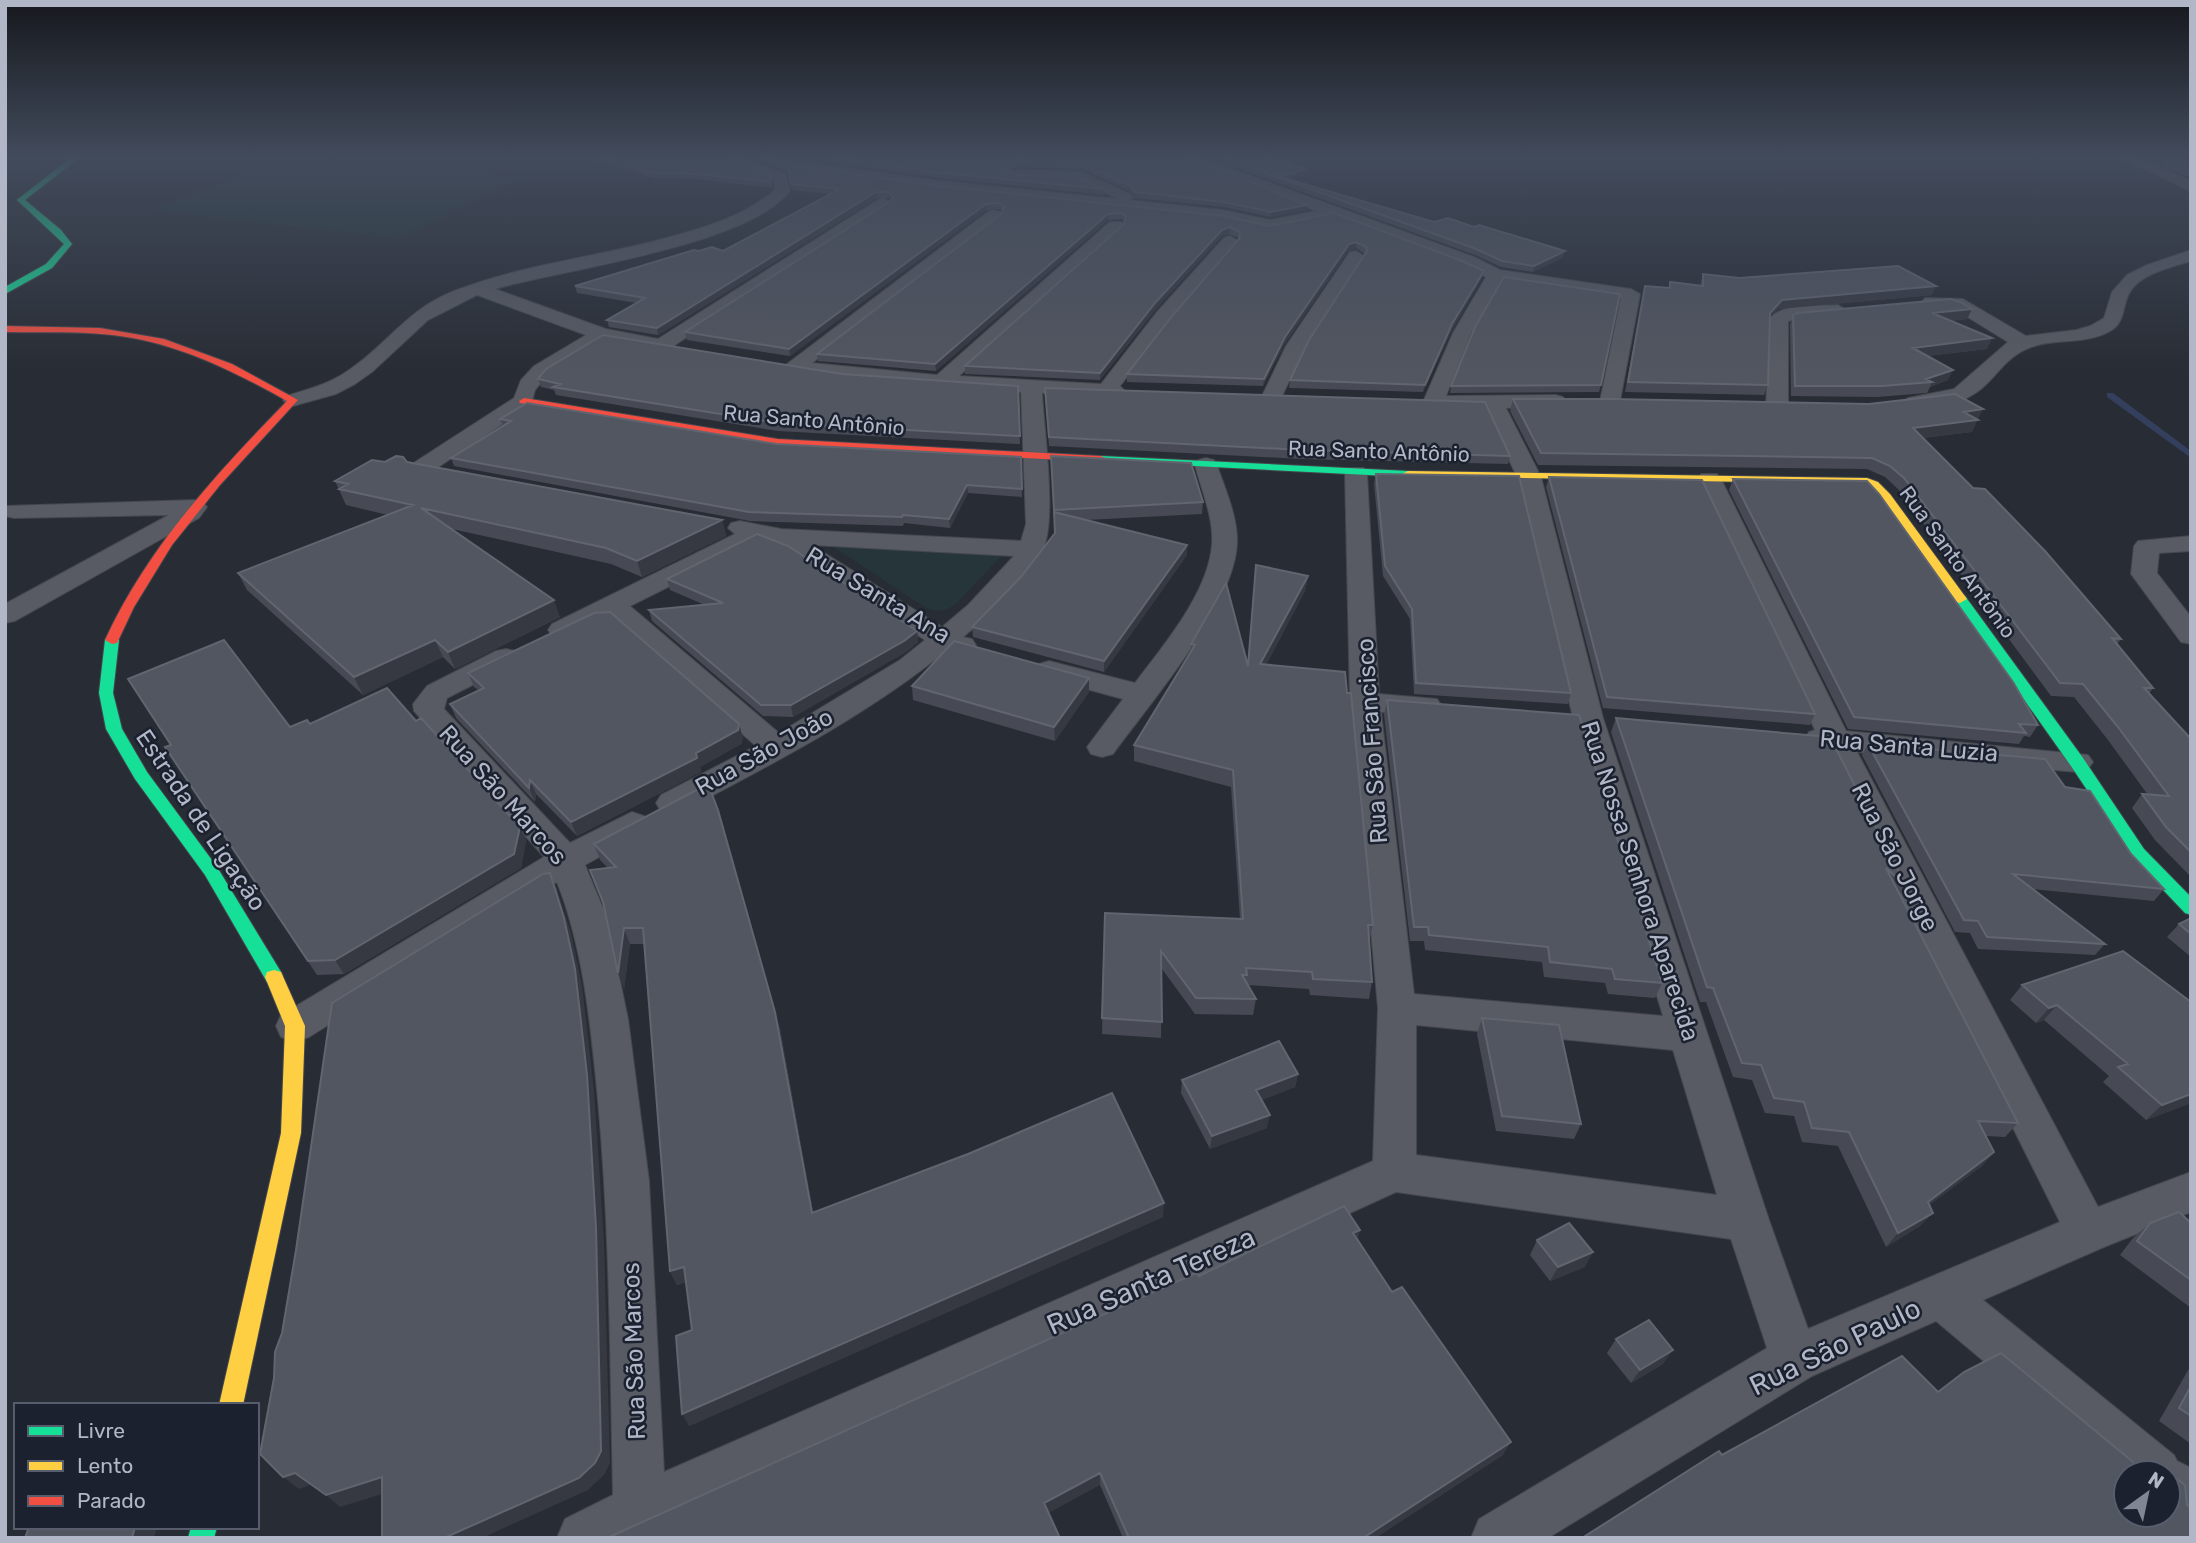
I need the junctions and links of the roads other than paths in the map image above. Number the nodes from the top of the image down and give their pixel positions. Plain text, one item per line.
1 (58, 229) edge
2 (705, 229) edge
3 (842, 229) edge
4 (976, 229) edge
5 (1112, 229) edge
6 (1379, 229) edge
7 (1230, 240) edge
8 (2191, 255) edge
9 (1356, 256) edge
10 (1496, 275) junction
11 (477, 289) junction
12 (5, 291) edge
13 (1916, 303) edge
14 (1860, 308) edge
15 (5, 329) edge
16 (603, 334) junction
17 (2023, 343) junction
18 (661, 345) junction
19 (686, 350) edge
20 (772, 364) edge
21 (794, 367) junction
22 (942, 381) junction
23 (1031, 387) junction
24 (1106, 391) junction
25 (1131, 391) edge
26 (1245, 395) edge
27 (1272, 396) junction
28 (1298, 397) edge
29 (293, 400) junction
30 (524, 401) junction
31 (1493, 402) junction
32 (1894, 405) edge
33 (1800, 407) edge
34 (1033, 456) junction
35 (1206, 465) junction
36 (1356, 473) junction
37 (1529, 477) junction
38 (1709, 479) junction
39 (480, 482) edge
40 (193, 510) junction
41 (8, 512) edge
42 (718, 525) edge
43 (769, 534) junction
44 (2191, 543) edge
45 (1031, 549) junction
46 (613, 606) junction
47 (5, 615) edge
48 (2191, 636) edge
49 (944, 640) junction
50 (986, 652) edge
51 (1025, 663) edge
52 (1140, 695) junction
53 (1364, 702) junction
54 (1448, 708) edge
55 (1794, 736) edge
56 (1835, 740) junction
57 (1102, 747) dead end
58 (777, 748) junction
59 (2077, 762) junction
60 (566, 860) junction
61 (2191, 908) edge
62 (1397, 1008) junction
63 (295, 1026) junction
64 (1690, 1035) junction
65 (1394, 1172) junction
66 (2191, 1192) edge
67 (1747, 1220) junction
68 (2088, 1232) junction
69 (1941, 1296) junction
70 (1795, 1359) junction
71 (231, 1403) edge
72 (2139, 1459) edge
73 (640, 1508) junction
74 (583, 1538) edge
75 (1498, 1538) edge

1 - 12 main road
2 - 11 street
3 - 18 street
4 - 21 street
5 - 22 street
6 - 10 street
7 - 24 street
8 - 17 street
9 - 27 street
10 - 31 street
10 - 31 street
11 - 16 street
11 - 29 street
13 - 17 street
14 - 33 street
15 - 29 main road
16 - 18 street
16 - 30 street
17 - 32 street
18 - 19 street
20 - 21 street
21 - 22 street
22 - 23 street
23 - 24 street
23 - 34 street, Rua São João
24 - 25 street
26 - 27 street
27 - 28 street
29 - 40 main road, Estrada de Ligação
30 - 34 main road, Rua Santo Antônio
30 - 39 street
31 - 37 street, Rua Nossa Senhora Aparecida
34 - 35 main road, Rua Santo Antônio
34 - 45 street, Rua São João
35 - 36 main road, Rua Santo Antônio
35 - 52 street
36 - 37 main road, Rua Santo Antônio
36 - 53 street, Rua São Francisco
37 - 38 main road, Rua Santo Antônio
37 - 64 street, Rua Nossa Senhora Aparecida
38 - 56 street, Rua São Jorge
38 - 59 main road, Rua Santo Antônio
40 - 41 street
40 - 47 street
40 - 63 main road, Estrada de Ligação
42 - 43 street, Rua Santa Ana
43 - 45 street, Rua Santa Ana
43 - 46 street, Rua São Marcos
43 - 49 street, Rua Santa Ana
44 - 48 street
45 - 49 street, Rua São João
46 - 58 street
46 - 60 street, Rua São Marcos
49 - 50 street, Rua Santa Ana
49 - 58 street, Rua São João
51 - 52 street
52 - 57 street
53 - 54 street
53 - 62 street, Rua São Francisco
55 - 56 street, Rua Santa Luzia
56 - 59 street, Rua Santa Luzia
56 - 68 street, Rua São Jorge
58 - 60 street, Rua São João
59 - 61 main road, Rua Santo Antônio
60 - 63 street, Rua São João
60 - 73 street, Rua São Marcos
62 - 64 street
62 - 65 street, Rua São Francisco
63 - 71 main road, Estrada de Ligação
64 - 67 street, Rua Nossa Senhora Aparecida
65 - 67 street
65 - 73 street, Rua Santa Tereza
66 - 68 street, Rua São Paulo
67 - 70 street, Rua Nossa Senhora Aparecida
68 - 69 street, Rua São Paulo
69 - 70 street, Rua São Paulo
69 - 72 street
70 - 75 street, Rua São Paulo
73 - 74 street, Rua Santa Tereza

